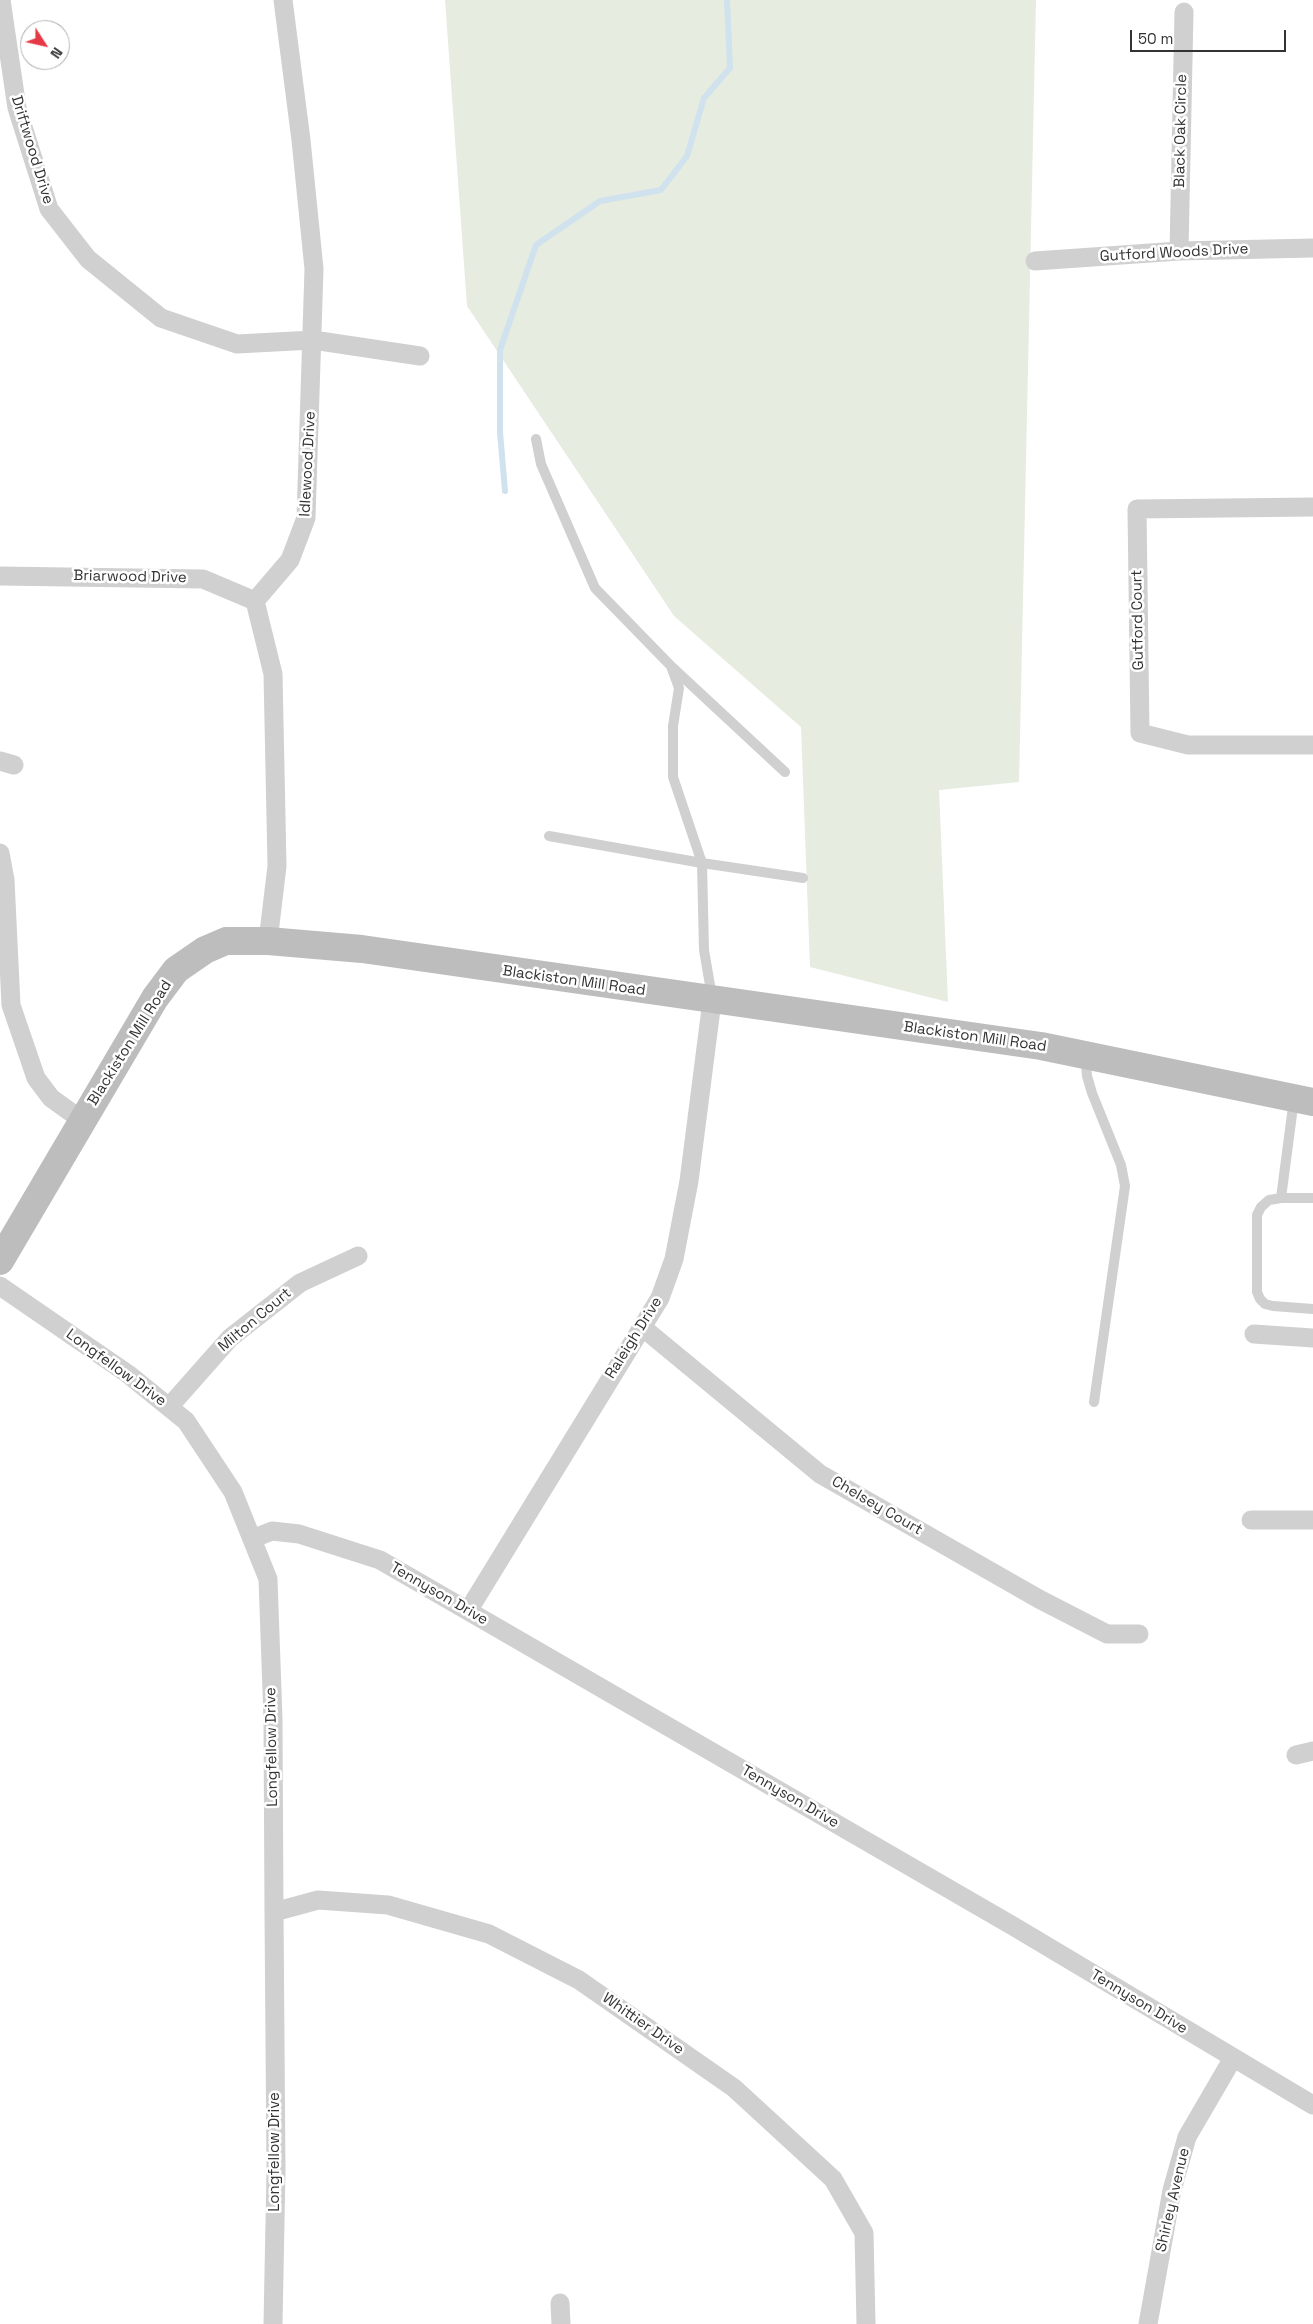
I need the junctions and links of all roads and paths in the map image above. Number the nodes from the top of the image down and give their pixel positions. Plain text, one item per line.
1 (1, 0) edge
2 (283, 0) edge
3 (1184, 12) dead end
4 (1313, 248) edge
5 (1179, 250) junction
6 (1035, 261) dead end
7 (313, 340) junction
8 (420, 356) dead end
9 (536, 439) dead end
10 (1313, 507) edge
11 (0, 576) edge
12 (255, 601) junction
13 (671, 666) junction
14 (1313, 745) edge
15 (785, 772) dead end
16 (549, 836) dead end
17 (0, 853) edge
18 (702, 863) junction
19 (803, 878) dead end
20 (268, 941) junction
21 (712, 1001) junction
22 (1085, 1055) junction
23 (1304, 1100) edge
24 (84, 1120) junction
25 (1282, 1198) junction
26 (1313, 1198) edge
27 (358, 1256) dead end
28 (0, 1261) edge
29 (0, 1286) edge
30 (1313, 1309) edge
31 (642, 1327) junction
32 (1254, 1334) dead end
33 (1313, 1338) edge
34 (1094, 1402) dead end
35 (170, 1407) junction
36 (1251, 1520) dead end
37 (1313, 1520) edge
38 (252, 1539) junction
39 (468, 1611) junction
40 (1139, 1634) dead end
41 (274, 1912) junction
42 (1233, 2058) junction
43 (1313, 2105) edge
44 (560, 2303) dead end
45 (273, 2324) edge
46 (560, 2324) edge
47 (866, 2324) edge
48 (1148, 2324) edge

1 - 7 street, Driftwood Drive
2 - 7 street, Idlewood Drive
3 - 5 street, Black Oak Circle
4 - 5 street, Gutford Woods Drive
5 - 6 street, Gutford Woods Drive
7 - 8 street, Driftwood Drive
7 - 12 street, Idlewood Drive
9 - 13 lane
10 - 14 street, Gutford Court
11 - 12 street, Briarwood Drive
12 - 20 street
13 - 15 lane
13 - 18 lane
16 - 18 lane
17 - 24 street
18 - 19 lane
18 - 21 lane
20 - 21 main road, Blackiston Mill Road
20 - 24 main road, Blackiston Mill Road
21 - 22 main road, Blackiston Mill Road
21 - 31 street, Raleigh Drive
22 - 23 main road, Blackiston Mill Road
22 - 34 lane
23 - 25 lane
24 - 28 main road, Blackiston Mill Road
25 - 26 lane
25 - 30 lane
27 - 35 street, Milton Court
29 - 35 street, Longfellow Drive
31 - 39 street, Raleigh Drive
31 - 40 street, Chelsey Court
32 - 33 street
35 - 38 street, Longfellow Drive
36 - 37 street
38 - 39 street, Tennyson Drive
38 - 41 street, Longfellow Drive
39 - 42 street, Tennyson Drive
41 - 45 street, Longfellow Drive
41 - 47 street, Whittier Drive
42 - 43 street, Tennyson Drive
42 - 48 street, Shirley Avenue
44 - 46 street

